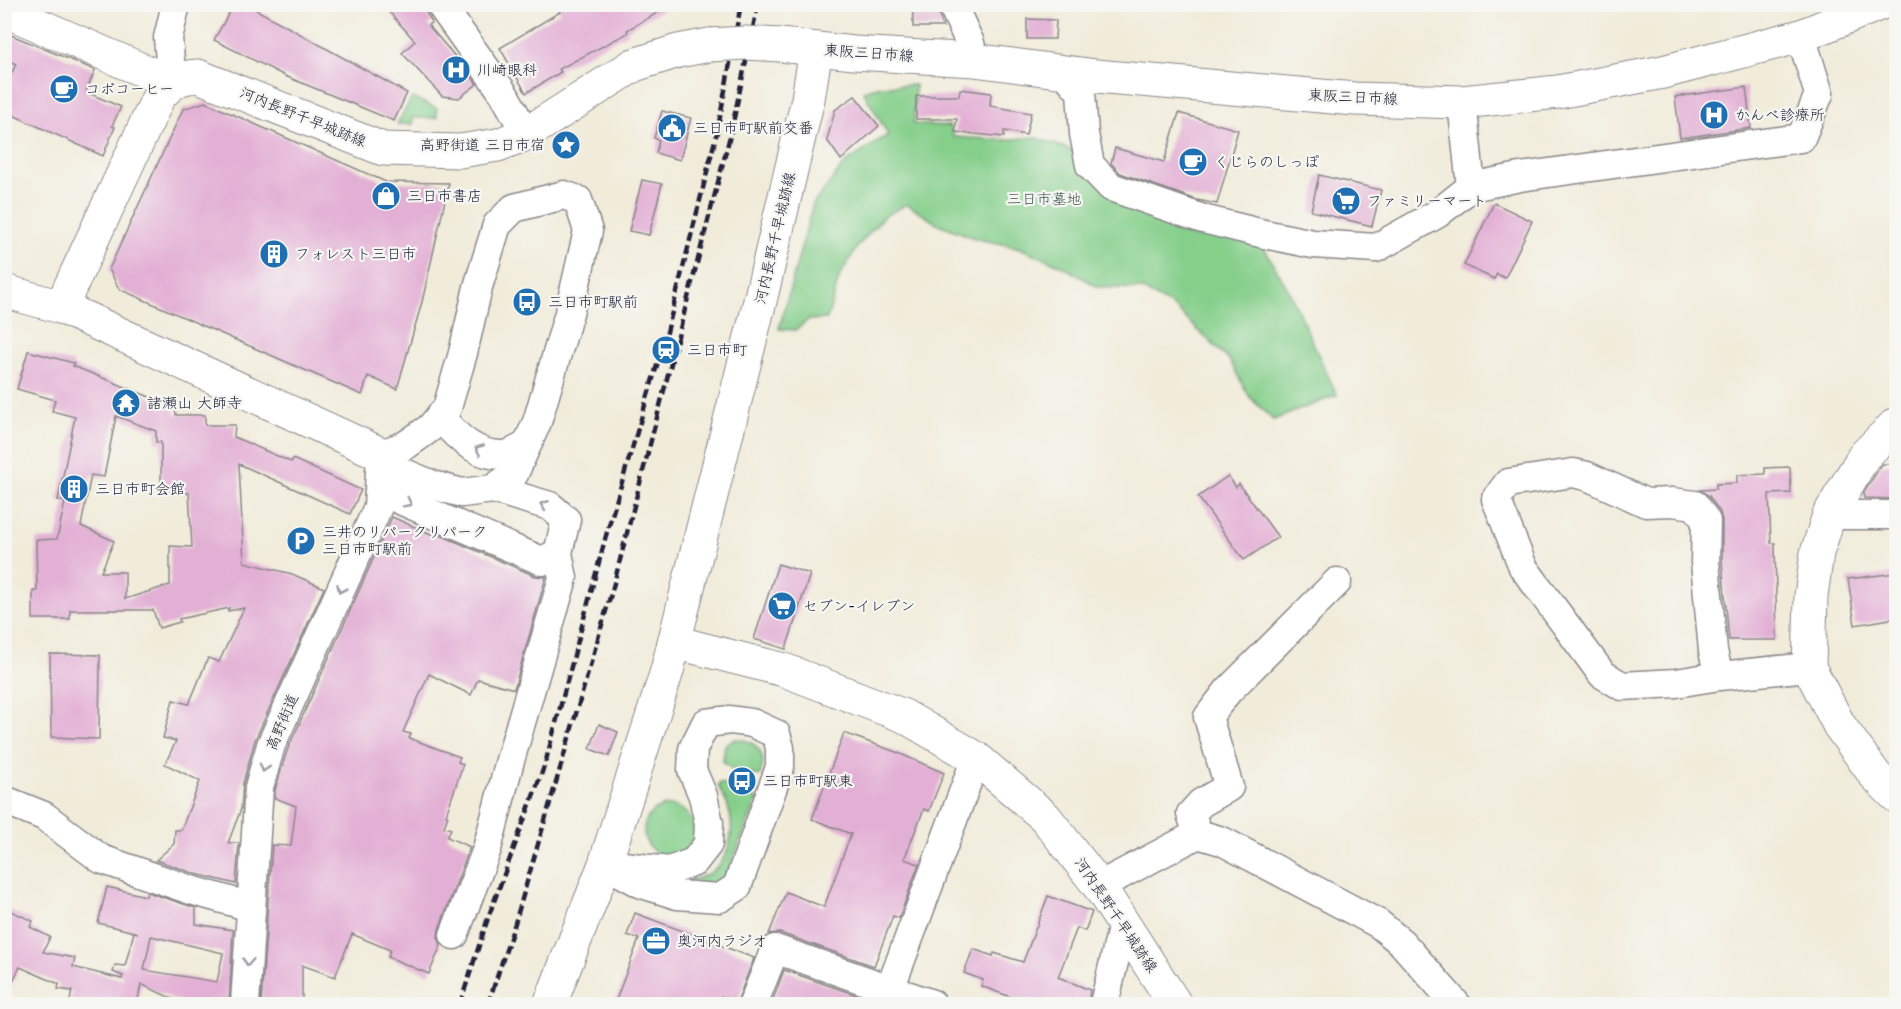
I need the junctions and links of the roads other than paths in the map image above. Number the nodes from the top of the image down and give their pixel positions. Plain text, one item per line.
1 (176, 4) edge
2 (440, 4) edge
3 (952, 4) edge
4 (1879, 4) edge
5 (4, 10) edge
6 (1801, 36) junction
7 (816, 49) junction
8 (974, 60) junction
9 (1065, 73) junction
10 (172, 83) junction
11 (1462, 102) junction
12 (526, 134) junction
13 (1471, 188) junction
14 (4, 291) edge
15 (61, 307) junction
16 (440, 416) junction
17 (1896, 424) edge
18 (527, 445) junction
19 (381, 454) junction
20 (493, 489) junction
21 (1829, 515) junction
22 (1896, 515) edge
23 (558, 553) junction
24 (1337, 582) dead end
25 (674, 642) junction
26 (1809, 667) junction
27 (1719, 676) junction
28 (976, 758) junction
29 (1896, 796) edge
30 (4, 800) edge
31 (1198, 834) junction
32 (605, 864) junction
33 (1099, 886) junction
34 (251, 907) junction
35 (1123, 924) junction
36 (454, 935) dead end
37 (888, 997) edge
38 (245, 1005) edge
39 (550, 1005) edge
40 (753, 1005) edge
41 (932, 1005) edge
42 (1104, 1005) edge
43 (1176, 1005) edge
44 (1456, 1005) edge

1 - 10 street
2 - 12 street
3 - 8 street
4 - 6 main road, 東阪三日市線
5 - 10 main road
6 - 11 main road, 東阪三日市線
6 - 13 street
7 - 8 main road, 東阪三日市線
7 - 12 main road, 河内長野千早城跡線, bridge
7 - 25 main road, 河内長野千早城跡線
8 - 9 main road, 東阪三日市線
9 - 11 main road, 東阪三日市線
9 - 13 street
10 - 12 main road, 河内長野千早城跡線
10 - 15 main road
11 - 13 street
14 - 15 main road
15 - 19 main road
18 -> 16 street
16 - 18 street
16 - 19 street
17 - 21 main road
18 - 20 street
19 - 20 street
19 -> 23 street
19 -> 34 street, 高野街道
23 -> 20 street
21 - 22 street
21 - 26 main road
23 - 36 street
24 - 31 street
25 - 28 main road, 河内長野千早城跡線
25 - 32 main road
26 - 27 street
26 - 29 main road
27 - 27 street
28 - 33 main road, 河内長野千早城跡線
28 - 37 street
30 - 34 street
31 - 33 street
31 - 44 street
32 - 32 street
32 - 39 main road
33 - 35 main road, 河内長野千早城跡線
34 -> 38 street, 高野街道
35 - 42 street
35 - 43 main road, 河内長野千早城跡線
37 - 40 street
37 - 41 street

